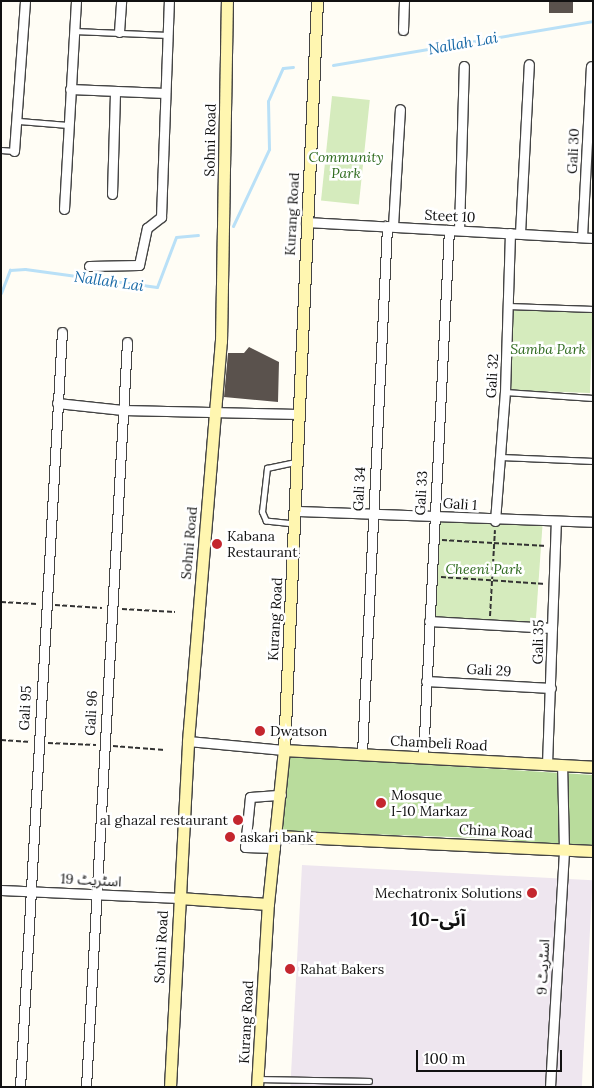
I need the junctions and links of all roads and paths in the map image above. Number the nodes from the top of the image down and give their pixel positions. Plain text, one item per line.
1 (25, 1) edge
2 (76, 1) edge
3 (120, 1) edge
4 (168, 1) edge
5 (227, 1) edge
6 (317, 1) edge
7 (404, 1) edge
8 (403, 30) dead end
9 (74, 31) junction
10 (119, 32) junction
11 (168, 35) junction
12 (528, 64) dead end
13 (464, 66) dead end
14 (591, 66) dead end
15 (70, 89) junction
16 (115, 91) junction
17 (165, 92) junction
18 (400, 109) dead end
19 (19, 121) junction
20 (68, 125) junction
21 (1, 150) edge
22 (14, 151) joint
23 (589, 166) edge
24 (112, 194) dead end
25 (64, 209) dead end
26 (306, 222) junction
27 (390, 226) junction
28 (454, 230) junction
29 (510, 232) junction
30 (520, 233) junction
31 (582, 237) junction
32 (593, 238) edge
33 (89, 266) dead end
34 (508, 306) junction
35 (593, 309) edge
36 (62, 332) dead end
37 (126, 342) dead end
38 (505, 392) junction
39 (593, 398) edge
40 (57, 403) junction
41 (123, 410) junction
42 (215, 411) junction
43 (298, 414) junction
44 (501, 456) junction
45 (593, 461) edge
46 (297, 462) junction
47 (296, 511) junction
48 (372, 513) junction
49 (434, 516) junction
50 (495, 520) junction
51 (556, 521) junction
52 (593, 522) edge
53 (295, 524) junction
54 (432, 540) junction
55 (494, 543) junction
56 (555, 547) junction
57 (430, 576) junction
58 (492, 581) junction
59 (553, 584) junction
60 (1, 602) edge
61 (41, 604) dead end
62 (51, 605) dead end
63 (110, 608) dead end
64 (119, 609) dead end
65 (174, 612) dead end
66 (429, 621) junction
67 (490, 625) junction
68 (552, 628) junction
69 (426, 681) junction
70 (551, 688) junction
71 (1, 740) edge
72 (188, 741) junction
73 (38, 742) dead end
74 (47, 742) dead end
75 (101, 746) dead end
76 (110, 746) dead end
77 (165, 750) dead end
78 (284, 750) junction
79 (362, 753) junction
80 (422, 757) junction
81 (547, 764) junction
82 (562, 765) junction
83 (593, 767) edge
84 (281, 795) junction
85 (277, 836) junction
86 (275, 848) junction
87 (564, 850) junction
88 (593, 852) edge
89 (1, 890) edge
90 (28, 891) junction
91 (95, 894) junction
92 (179, 898) junction
93 (268, 904) junction
94 (369, 1081) dead end
95 (257, 1083) edge
96 (20, 1087) edge
97 (86, 1087) edge
98 (170, 1087) edge
99 (550, 1087) edge

1 - 19 street
2 - 9 street
3 - 10 street
4 - 11 street
5 - 42 street, Sohni Road
6 - 26 street, Kurang Road
7 - 8 street
9 - 10 lane
9 - 15 street
10 - 11 lane
11 - 17 street
12 - 30 street
13 - 28 street, Gali 33
14 - 23 street, Gali 30
15 - 16 street
15 - 20 street
16 - 17 street
16 - 24 street
17 - 33 street
18 - 27 street, Gali 34
19 - 20 lane
19 - 22 street
20 - 25 street
21 - 22 lane
23 - 31 street, Gali 30
26 - 27 street, Steet 10
26 - 43 street, Kurang Road
27 - 28 street, Steet 10
27 - 48 street, Gali 34
28 - 29 street, Steet 10
28 - 49 street, Gali 33
29 - 30 street, Steet 10
29 - 34 street, Gali 32
30 - 31 street, Steet 10
31 - 32 street, Steet 10
34 - 35 lane
34 - 38 street, Gali 32
36 - 40 street, Gali 95
37 - 41 street, Gali 96
38 - 39 lane
38 - 44 street, Gali 32
40 - 41 street
40 - 90 street, Gali 95
41 - 42 street
41 - 91 street, Gali 96
42 - 43 street
42 - 72 street, Sohni Road
43 - 46 street, Kurang Road
44 - 45 lane
44 - 50 street, Gali 32
46 - 47 street, Kurang Road
46 - 53 lane
47 - 48 street, Gali 1
47 - 53 street, Kurang Road
48 - 49 street, Gali 1
48 - 79 street, Gali 34
49 - 50 street, Gali 1
49 - 54 street, Gali 33
50 - 51 street, Gali 1
50 - 55 path
51 - 52 street, Gali 1
51 - 56 street, Gali 35
53 - 78 street, Kurang Road
54 - 55 path
54 - 57 street, Gali 33
55 - 56 path
55 - 58 path
56 - 59 street, Gali 35
57 - 58 path
57 - 66 street, Gali 33
58 - 59 path
58 - 67 path
59 - 68 street, Gali 35
60 - 61 path
62 - 63 path
64 - 65 path
66 - 67 street
66 - 69 street, Gali 33
67 - 68 street
68 - 70 street, Gali 35
69 - 70 street, Gali 29
69 - 80 street, Gali 33
70 - 81 street, Gali 35
71 - 73 path
72 - 78 street
72 - 92 street, Sohni Road
74 - 75 path
76 - 77 path
78 - 79 street, Chambeli Road
78 - 84 street, Kurang Road
79 - 80 street, Chambeli Road
80 - 81 street, Chambeli Road
81 - 82 street, Chambeli Road
82 - 83 street, Chambeli Road
82 - 87 street, اسٹریٹ 9
84 - 85 street, Kurang Road
84 - 86 street
85 - 86 street, Kurang Road
85 - 87 street, China Road
86 - 93 street, Kurang Road
87 - 88 street, China Road
87 - 99 street, اسٹریٹ 9
89 - 90 street, اسٹریٹ 19
90 - 91 street, اسٹریٹ 19
90 - 96 street, Gali 95
91 - 92 street, اسٹریٹ 19
91 - 97 street, Gali 96
92 - 93 street
92 - 98 street, Sohni Road
93 - 95 street, Kurang Road
94 - 95 lane

